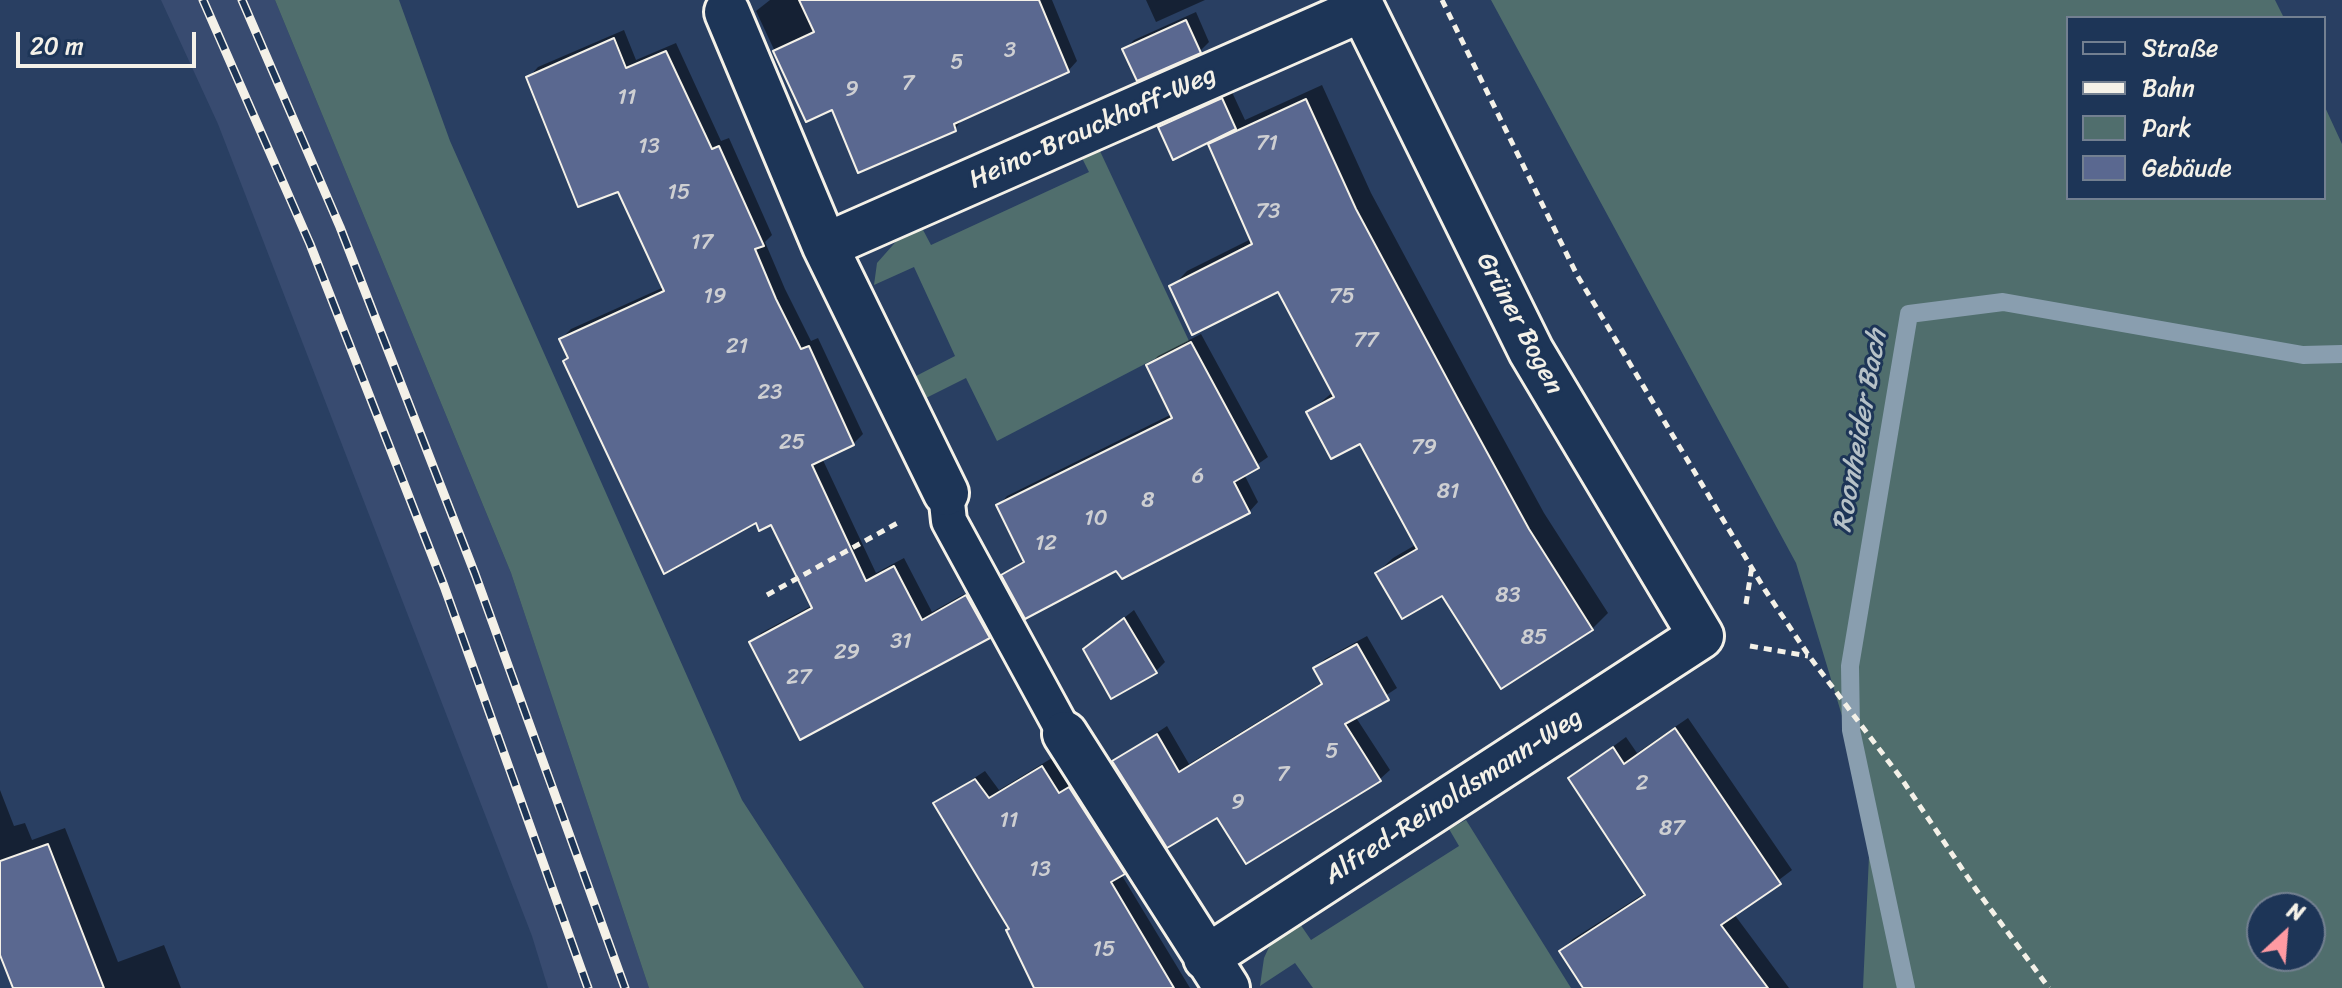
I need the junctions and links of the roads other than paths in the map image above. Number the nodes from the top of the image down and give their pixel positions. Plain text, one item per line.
1 (1360, 4) edge
2 (722, 6) edge
3 (825, 246) junction
4 (946, 493) joint
5 (1721, 640) joint
6 (1065, 734) joint
7 (1216, 973) edge

1 - 3 street, Heino-Brauckhoff-Weg
1 - 5 street, Grüner Bogen
2 - 3 street
3 - 4 street
4 - 6 lane
5 - 7 street, Alfred-Reinoldsmann-Weg
6 - 7 street, Alfred-Reinoldsmann-Weg

